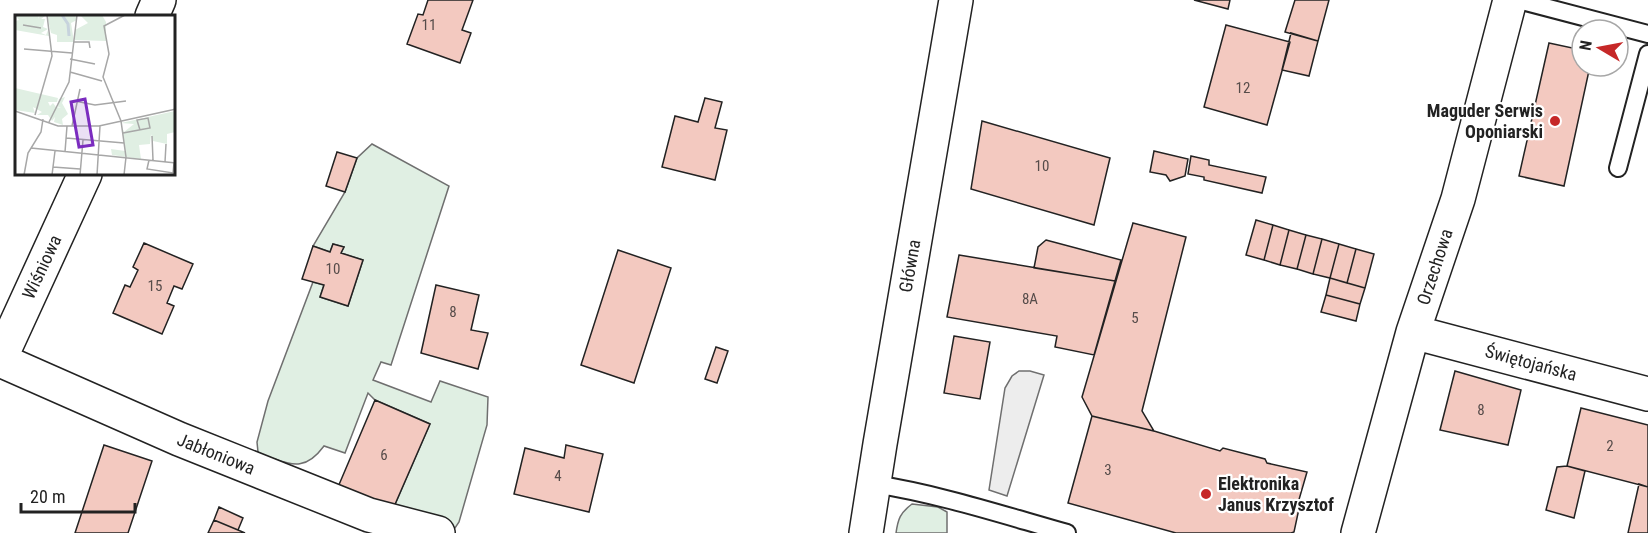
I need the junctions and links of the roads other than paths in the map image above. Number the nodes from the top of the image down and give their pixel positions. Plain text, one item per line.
1 (159, 0) edge
2 (956, 0) edge
3 (1510, 0) edge
4 (1518, 0) edge
5 (152, 15) edge
6 (1648, 34) edge
7 (1648, 54) edge
8 (1618, 168) dead end
9 (84, 176) edge
10 (1413, 332) junction
11 (0, 360) edge
12 (1648, 394) edge
13 (874, 484) junction
14 (438, 533) edge
15 (866, 533) edge
16 (1067, 533) edge
17 (1358, 533) edge

1 - 5 street
2 - 13 street, Główna
3 - 10 street, Orzechowa
4 - 6 lane
7 - 8 lane
9 - 11 street, Wiśniowa
10 - 12 street, Świętojańska
10 - 17 street, Orzechowa
11 - 14 street, Jabłoniowa
13 - 15 street, Główna
13 - 16 lane

